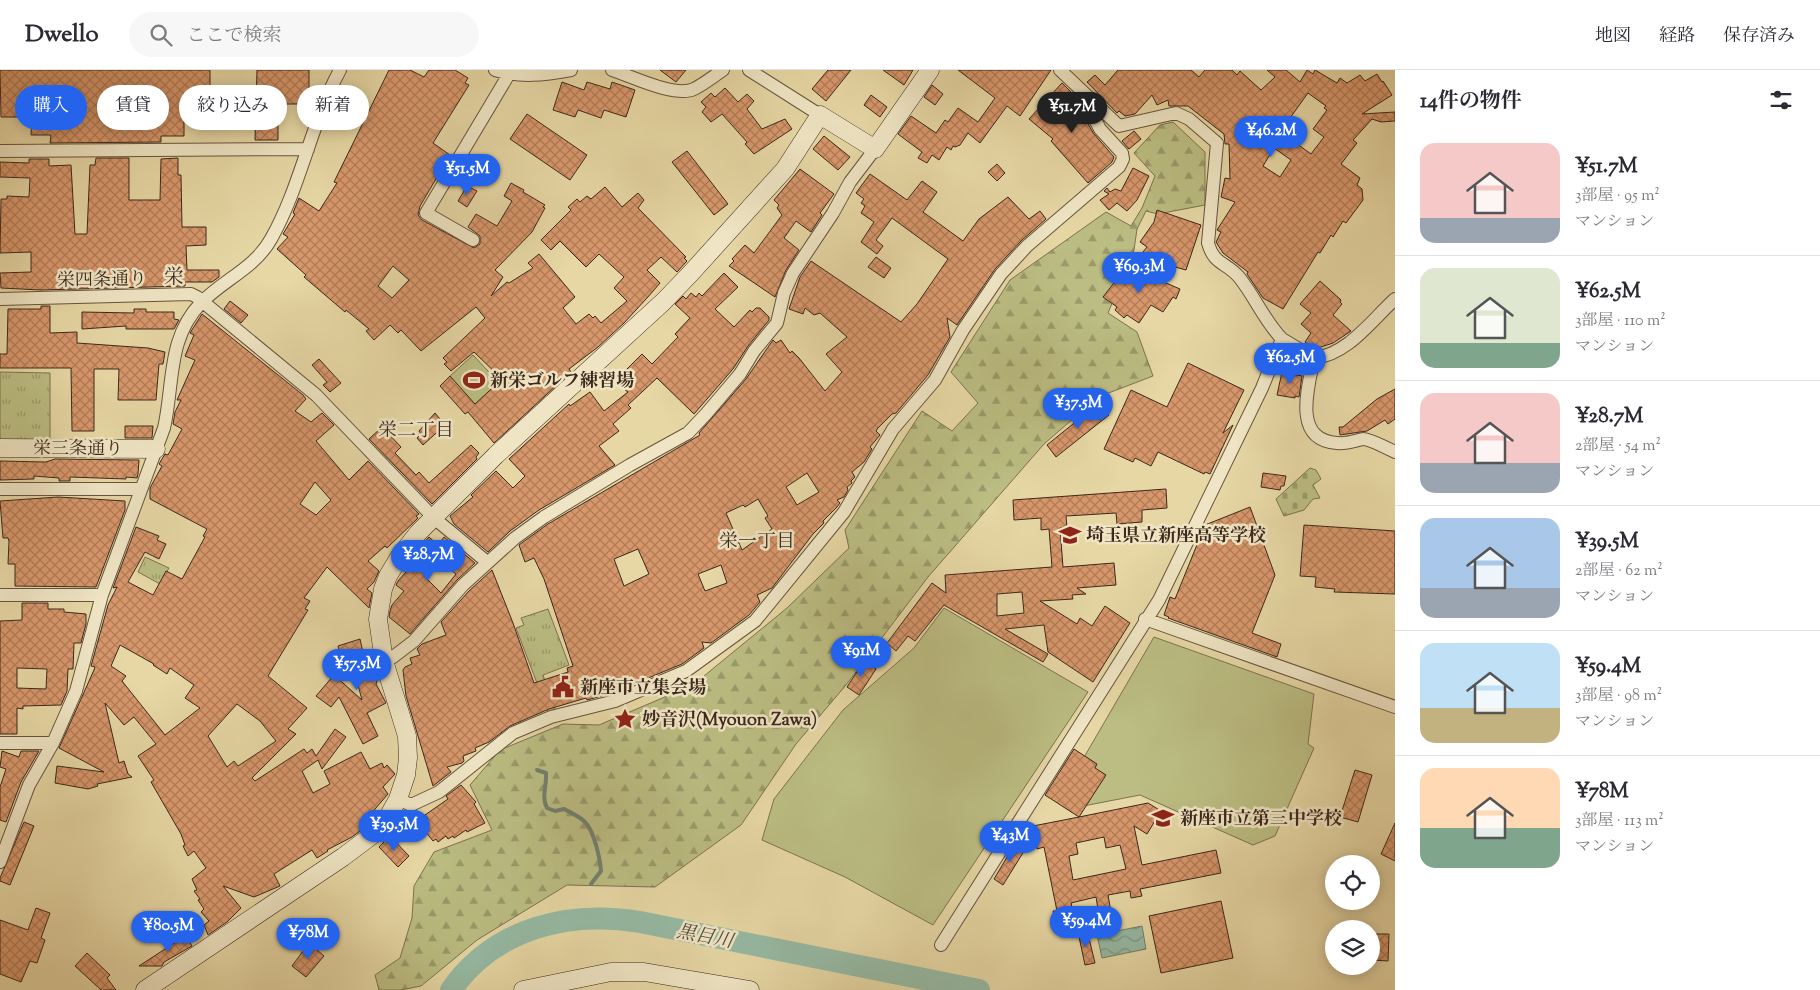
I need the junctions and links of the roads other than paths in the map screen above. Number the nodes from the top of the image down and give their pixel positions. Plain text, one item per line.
1 (340, 70) edge
2 (494, 70) edge
3 (571, 70) edge
4 (612, 70) edge
5 (723, 70) edge
6 (749, 70) edge
7 (930, 70) edge
8 (1060, 70) edge
9 (509, 74) junction
10 (1077, 85) junction
11 (820, 115) junction
12 (308, 149) junction
13 (875, 149) junction
14 (0, 151) edge
15 (473, 240) dead end
16 (0, 299) edge
17 (1395, 300) edge
18 (202, 301) junction
19 (1282, 339) junction
20 (1314, 358) junction
21 (0, 448) edge
22 (156, 449) junction
23 (1395, 452) edge
24 (140, 488) junction
25 (0, 489) edge
26 (434, 518) junction
27 (487, 562) junction
28 (102, 594) junction
29 (0, 596) edge
30 (1145, 619) junction
31 (384, 661) junction
32 (1395, 707) edge
33 (0, 743) edge
34 (53, 743) junction
35 (398, 799) junction
36 (0, 862) edge
37 (940, 945) dead end
38 (699, 985) edge
39 (145, 990) edge
40 (524, 990) edge
41 (750, 990) edge

1 - 12 street
2 - 9 street
3 - 9 street
4 - 5 street
6 - 11 street
7 - 13 street
8 - 10 street
9 - 15 street
10 - 19 street
10 - 35 street
11 - 13 street
11 - 26 street
12 - 14 street
12 - 18 street
13 - 27 street
16 - 18 street, 栄四条通り
17 - 20 street
18 - 22 street
18 - 26 street
19 - 20 street
19 - 30 street
20 - 23 street
21 - 22 street, 栄三条通り
22 - 24 street
24 - 25 street
24 - 28 street
26 - 27 street
26 - 31 street
27 - 31 street
28 - 29 street
28 - 34 street
30 - 32 street
30 - 37 street
31 - 35 street
33 - 34 street
34 - 36 street
35 - 39 street
38 - 40 street
38 - 41 street

